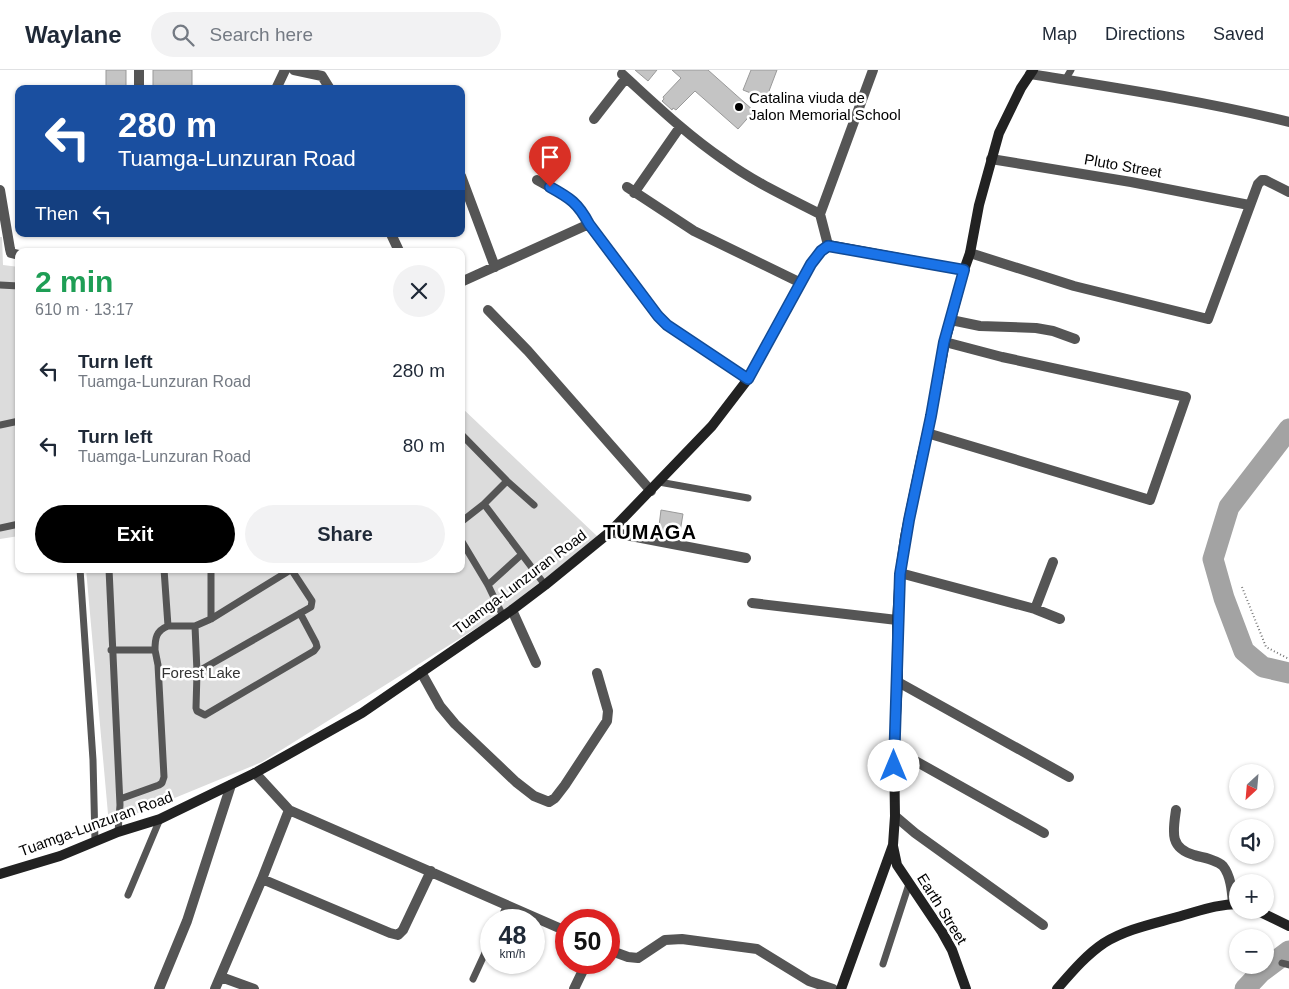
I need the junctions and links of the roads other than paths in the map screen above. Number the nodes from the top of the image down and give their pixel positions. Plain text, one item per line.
1 (139, 70) edge
2 (285, 70) edge
3 (294, 70) edge
4 (873, 70) edge
5 (1071, 70) edge
6 (1031, 72) edge
7 (1065, 80) junction
8 (139, 85) edge
9 (278, 85) edge
10 (328, 85) edge
11 (594, 119) dead end
12 (1289, 122) edge
13 (680, 127) junction
14 (991, 159) junction
15 (537, 180) dead end
16 (465, 187) edge
17 (0, 190) edge
18 (1289, 192) edge
19 (1249, 205) junction
20 (820, 214) junction
21 (3, 222) edge
22 (589, 224) junction
23 (828, 246) junction
24 (15, 254) edge
25 (967, 261) junction
26 (495, 267) junction
27 (465, 280) edge
28 (800, 283) junction
29 (0, 286) edge
30 (15, 286) edge
31 (488, 310) dead end
32 (951, 320) junction
33 (1075, 339) dead end
34 (944, 342) junction
35 (748, 379) junction
36 (15, 422) edge
37 (0, 425) edge
38 (927, 434) junction
39 (465, 438) edge
40 (507, 481) junction
41 (659, 482) junction
42 (650, 491) junction
43 (748, 498) dead end
44 (484, 504) junction
45 (534, 505) dead end
46 (465, 519) edge
47 (15, 525) edge
48 (0, 528) edge
49 (610, 532) junction
50 (465, 547) edge
51 (521, 555) junction
52 (746, 558) dead end
53 (1053, 562) dead end
54 (80, 573) edge
55 (109, 573) edge
56 (164, 573) edge
57 (211, 573) edge
58 (284, 573) edge
59 (294, 573) edge
60 (900, 574) junction
61 (488, 584) junction
62 (545, 585) junction
63 (752, 602) dead end
64 (1035, 608) junction
65 (300, 613) junction
66 (508, 613) junction
67 (211, 618) junction
68 (1060, 619) dead end
69 (897, 620) junction
70 (168, 626) junction
71 (195, 626) junction
72 (112, 650) junction
73 (155, 650) junction
74 (536, 663) dead end
75 (197, 672) junction
76 (421, 672) junction
77 (598, 673) dead end
78 (898, 682) junction
79 (894, 749) junction
80 (255, 773) junction
81 (1069, 777) dead end
82 (230, 785) junction
83 (120, 799) junction
84 (289, 810) junction
85 (1176, 810) dead end
86 (895, 816) junction
87 (160, 819) junction
88 (118, 832) junction
89 (1044, 832) dead end
90 (95, 842) junction
91 (893, 845) junction
92 (431, 871) junction
93 (0, 874) edge
94 (1229, 878) edge
95 (262, 879) junction
96 (909, 884) junction
97 (128, 895) dead end
98 (507, 905) junction
99 (1229, 905) edge
100 (505, 909) edge
101 (1274, 919) edge
102 (1043, 925) dead end
103 (555, 926) edge
104 (1289, 926) edge
105 (620, 954) edge
106 (480, 964) edge
107 (883, 964) dead end
108 (581, 974) edge
109 (221, 977) junction
110 (473, 980) dead end
111 (159, 989) edge
112 (215, 989) edge
113 (254, 989) edge
114 (574, 989) edge
115 (833, 989) edge
116 (841, 989) edge
117 (966, 989) edge
118 (1057, 989) edge

1 - 8 street
2 - 9 street
3 - 10 street
4 - 20 street
5 - 7 lane
6 - 7 street
6 - 14 street
7 - 12 street
11 - 13 street
13 - 20 street
13 - 28 street
14 - 19 street, Pluto Street
14 - 25 street
15 - 22 street
16 - 26 street
17 - 21 street
18 - 19 street
19 - 25 street
20 - 23 street
21 - 24 street
22 - 26 street
22 - 35 street
23 - 25 street
23 - 28 street, Tuamga-Lunzuran Road
25 - 32 street
26 - 27 street
28 - 35 street, Tuamga-Lunzuran Road
29 - 30 lane
31 - 42 street
32 - 33 street
32 - 34 street
34 - 38 street
34 - 38 street
35 - 41 street, Tuamga-Lunzuran Road
36 - 37 lane
38 - 60 street
39 - 40 lane
40 - 44 lane
40 - 45 lane
41 - 42 street, Tuamga-Lunzuran Road
41 - 43 lane
42 - 49 street, Tuamga-Lunzuran Road
44 - 46 lane
44 - 51 lane
47 - 48 lane
49 - 52 street
49 - 62 street, Tuamga-Lunzuran Road
50 - 61 lane
51 - 61 lane
51 - 62 lane
53 - 64 street
54 - 90 lane
55 - 72 lane
56 - 70 lane
57 - 67 lane
58 - 67 lane
59 - 65 lane
60 - 64 street
60 - 69 street
61 - 66 lane
62 - 66 street, Tuamga-Lunzuran Road
63 - 69 street
64 - 68 street
65 - 75 lane
65 - 75 lane
66 - 74 street
66 - 76 street, Tuamga-Lunzuran Road
67 - 71 lane
69 - 78 street
70 - 71 lane
70 - 73 lane
71 - 75 lane
72 - 73 lane
72 - 83 lane
73 - 83 lane
76 - 77 street
76 - 80 street, Tuamga-Lunzuran Road
78 - 79 street
78 - 81 street
79 - 86 street
79 - 89 street
80 - 82 street, Tuamga-Lunzuran Road
80 - 84 street
82 - 87 street, Tuamga-Lunzuran Road
82 - 111 street
83 - 88 lane
84 - 92 street
84 - 95 street
85 - 94 street
86 - 91 street
86 - 102 street
87 - 88 street, Tuamga-Lunzuran Road
87 - 97 lane
88 - 90 street, Tuamga-Lunzuran Road
90 - 93 street, Tuamga-Lunzuran Road
91 - 96 street, Earth Street
91 - 116 street
92 - 95 street
92 - 98 street
95 - 109 street
96 - 107 lane
96 - 117 street, Earth Street
98 - 100 lane
98 - 103 street
99 - 118 street
101 - 104 street
105 - 115 street
106 - 110 lane
108 - 114 street
109 - 112 street
109 - 113 street

